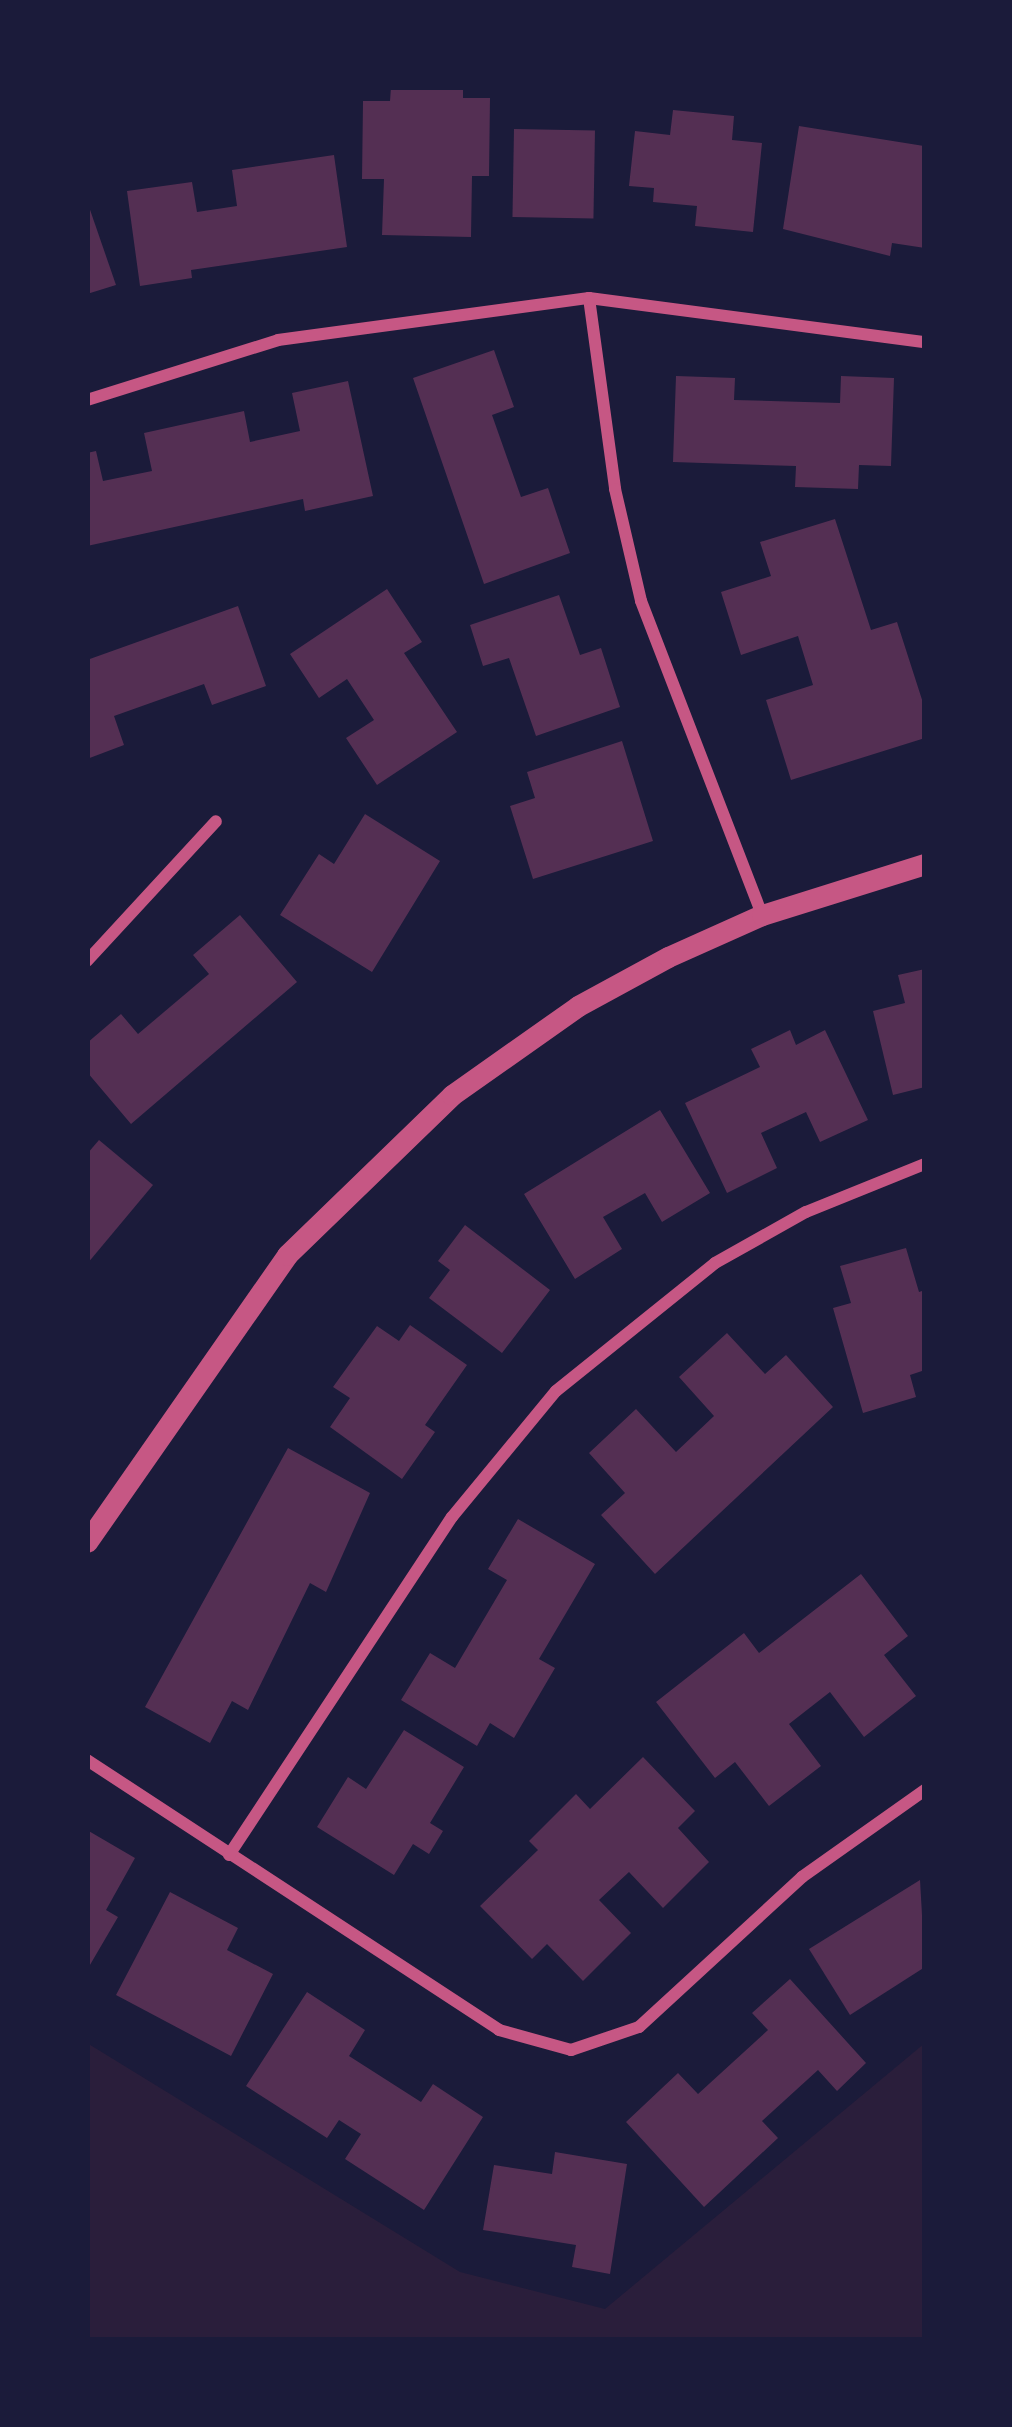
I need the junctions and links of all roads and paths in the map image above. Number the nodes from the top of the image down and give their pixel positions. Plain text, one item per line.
1 (590, 298) junction
2 (925, 342) edge
3 (87, 400) edge
4 (216, 821) dead end
5 (925, 864) edge
6 (762, 915) junction
7 (87, 961) edge
8 (925, 1164) edge
9 (87, 1542) edge
10 (87, 1760) edge
11 (925, 1790) edge
12 (229, 1855) junction

1 - 2 street
1 - 3 street
1 - 6 street
4 - 7 street
5 - 6 street
6 - 9 street
8 - 12 street
10 - 12 street
11 - 12 street

